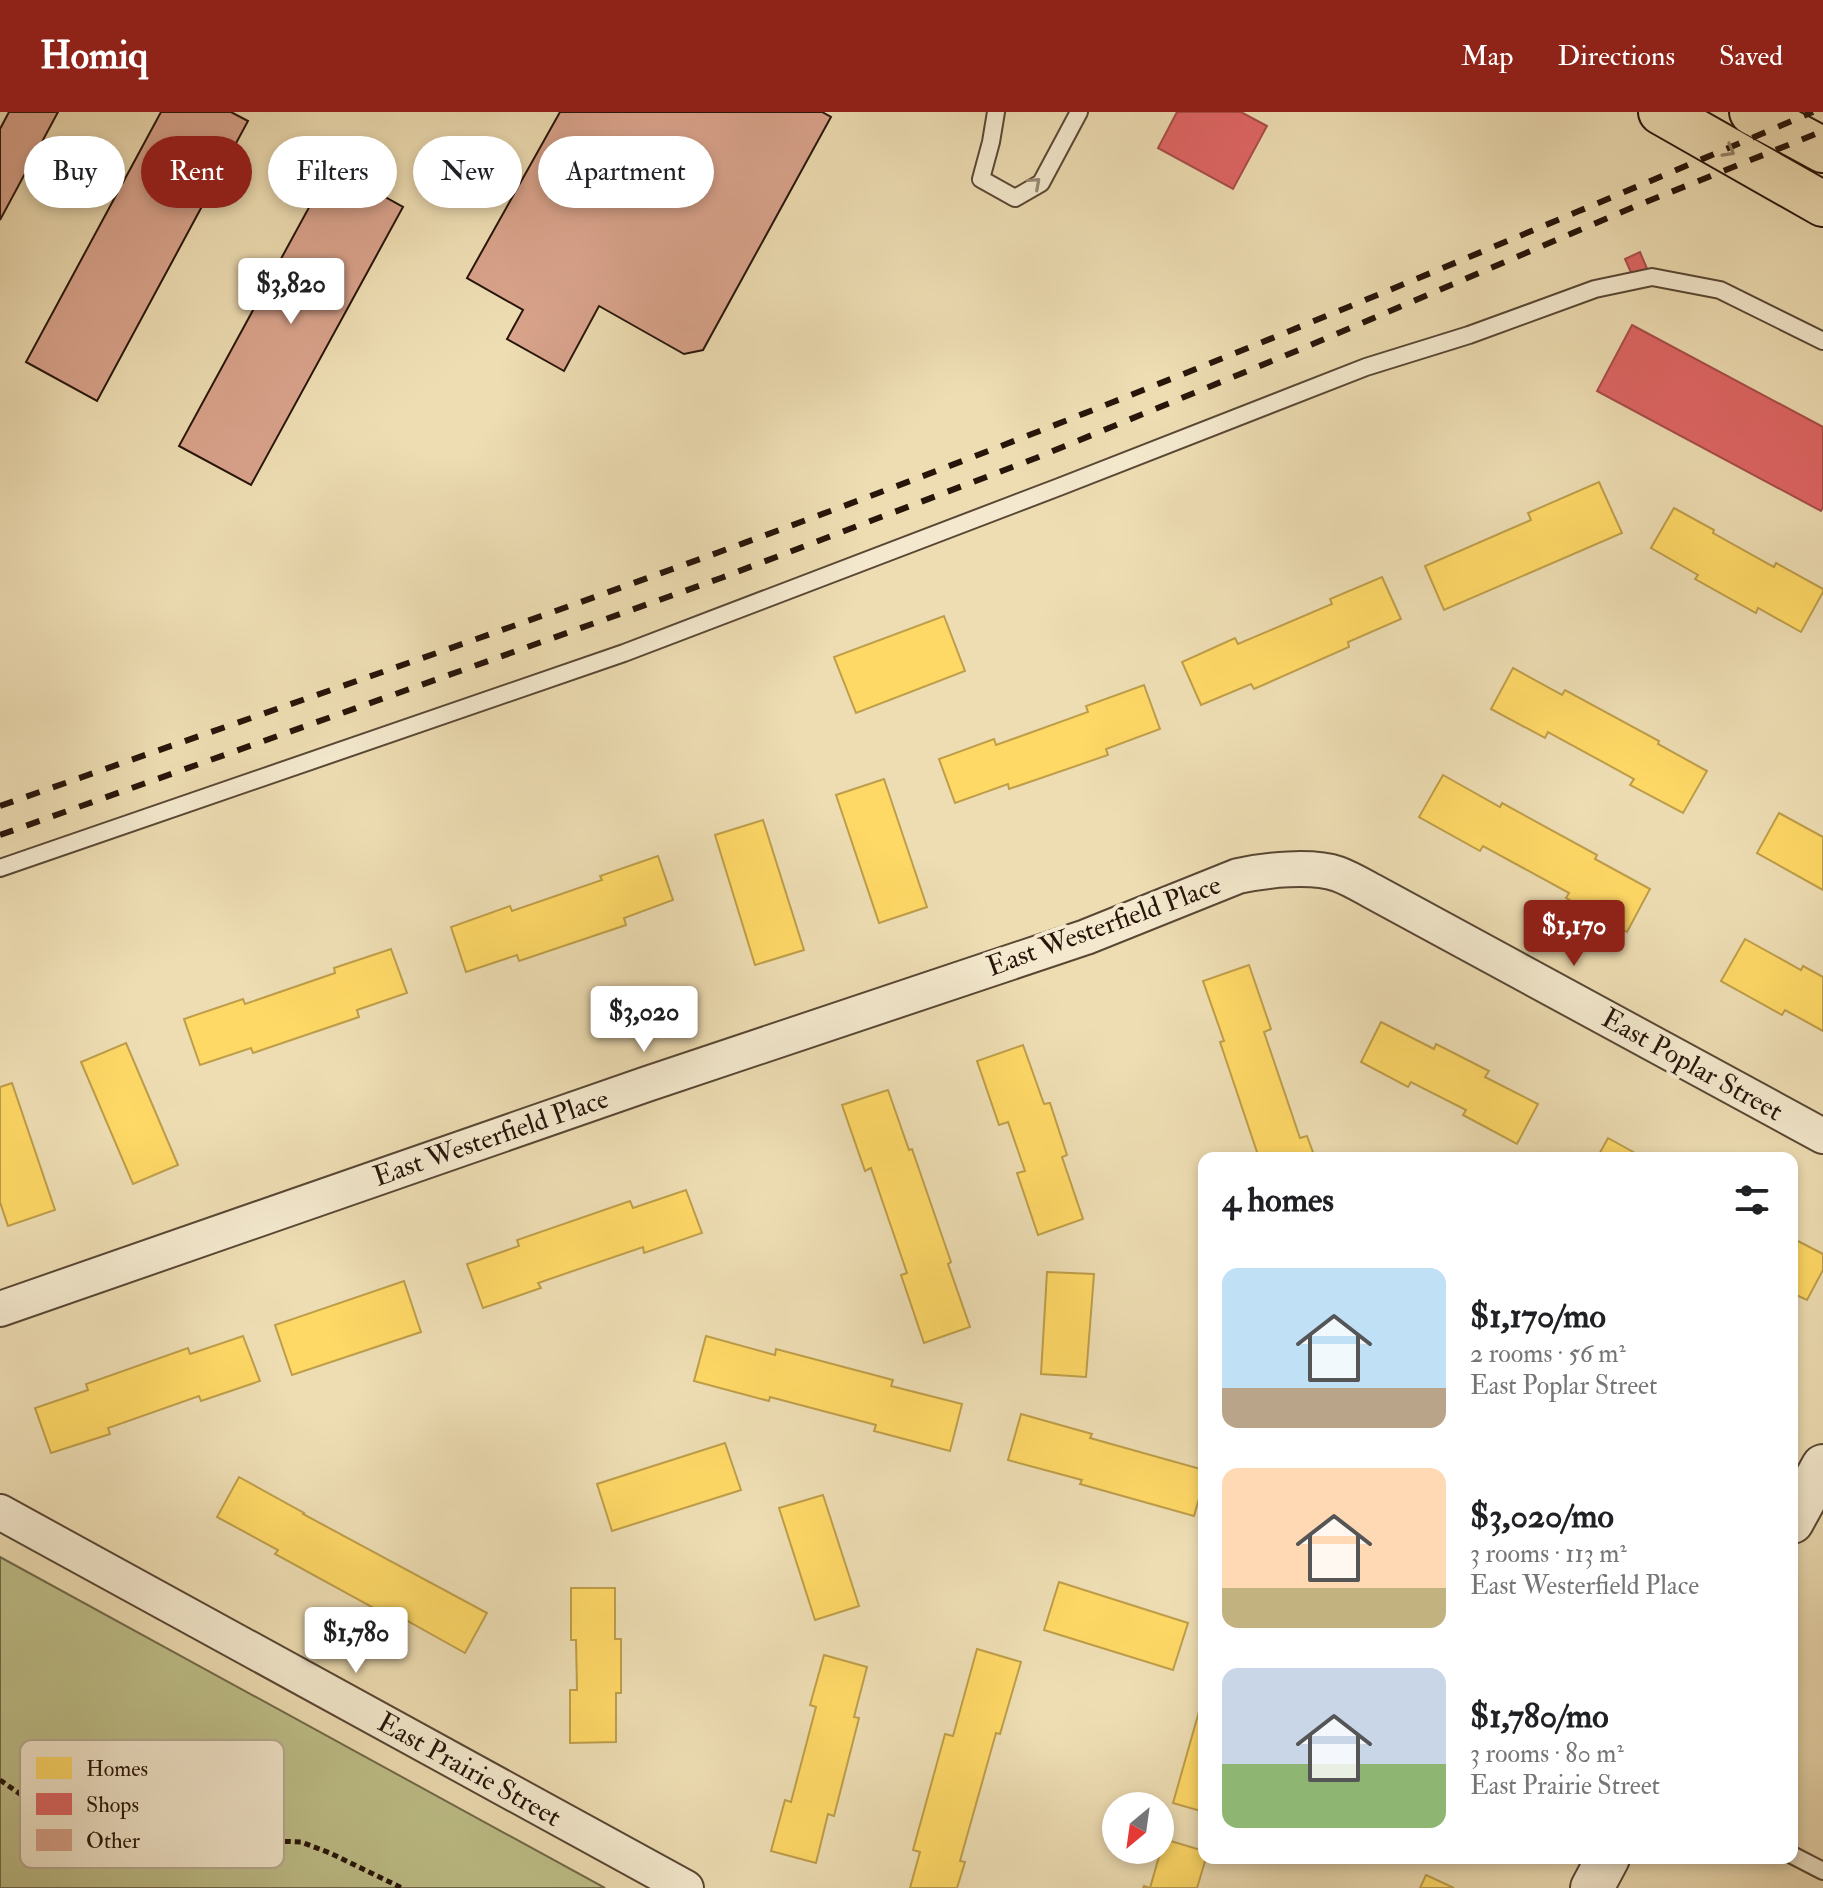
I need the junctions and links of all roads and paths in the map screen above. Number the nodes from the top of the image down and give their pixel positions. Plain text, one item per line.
1 (996, 112) edge
2 (1079, 112) edge
3 (1661, 112) edge
4 (1752, 112) edge
5 (1823, 150) edge
6 (1823, 204) edge
7 (1823, 341) edge
8 (0, 868) edge
9 (1303, 869) joint
10 (1823, 1136) edge
11 (0, 1309) edge
12 (1823, 1466) edge
13 (1798, 1511) edge
14 (0, 1512) edge
15 (0, 1780) edge
16 (20, 1794) edge
17 (284, 1841) edge
18 (1798, 1858) edge
19 (1605, 1864) edge
20 (1823, 1871) edge
21 (402, 1888) edge
22 (686, 1888) edge
23 (1592, 1888) edge

1 -> 2 lane
3 -> 6 main road
4 - 5 main road
7 - 8 lane
9 - 10 street, East Poplar Street
9 - 11 street, East Westerfield Place
12 - 13 street
14 - 22 street, East Prairie Street
15 - 16 path
17 - 21 path
18 - 20 lane
19 - 23 street

